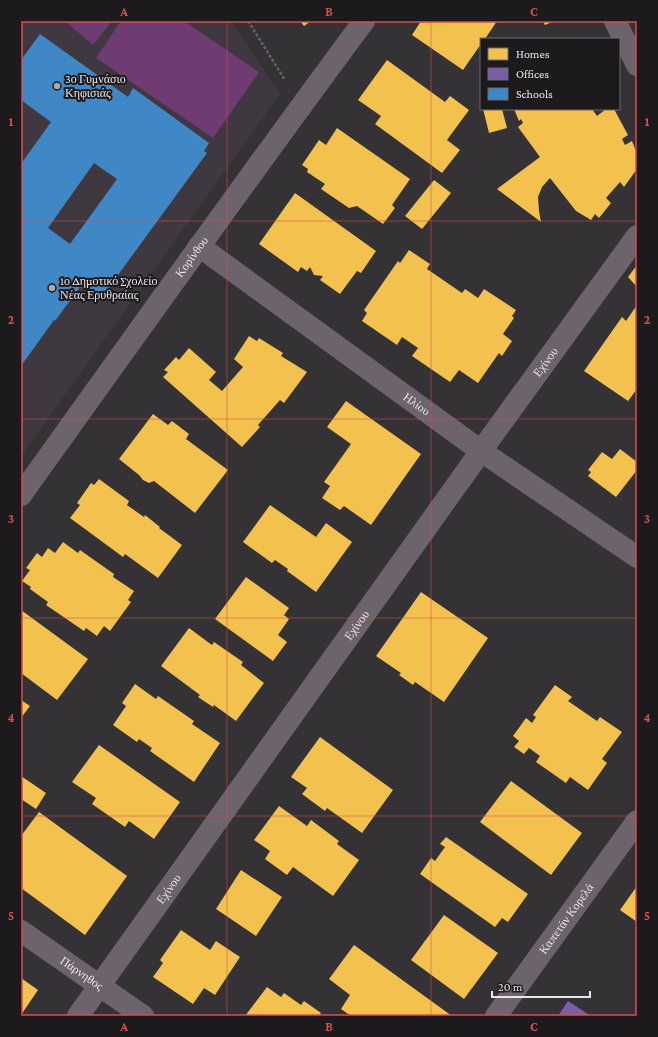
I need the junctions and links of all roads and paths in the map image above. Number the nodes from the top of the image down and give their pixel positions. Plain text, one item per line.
1 (248, 21) edge
2 (364, 21) edge
3 (615, 21) edge
4 (637, 65) edge
5 (302, 105) junction
6 (637, 236) edge
7 (199, 246) junction
8 (481, 451) junction
9 (21, 495) edge
10 (637, 557) edge
11 (637, 821) edge
12 (21, 931) edge
13 (100, 986) junction
14 (78, 1016) edge
15 (142, 1016) edge
16 (496, 1016) edge

1 - 5 path
2 - 5 street, Κορίνθου
3 - 4 street
5 - 7 street, Κορίνθου
6 - 8 street, Εχίνου
7 - 8 street, Ηλίου
7 - 9 street, Κορίνθου
8 - 10 street, Ηλίου
8 - 13 street, Εχίνου
11 - 16 street, Καπετάν Κορελά
12 - 13 street, Πάρνηθος
13 - 14 street, Εχίνου
13 - 15 street, Πάρνηθος

